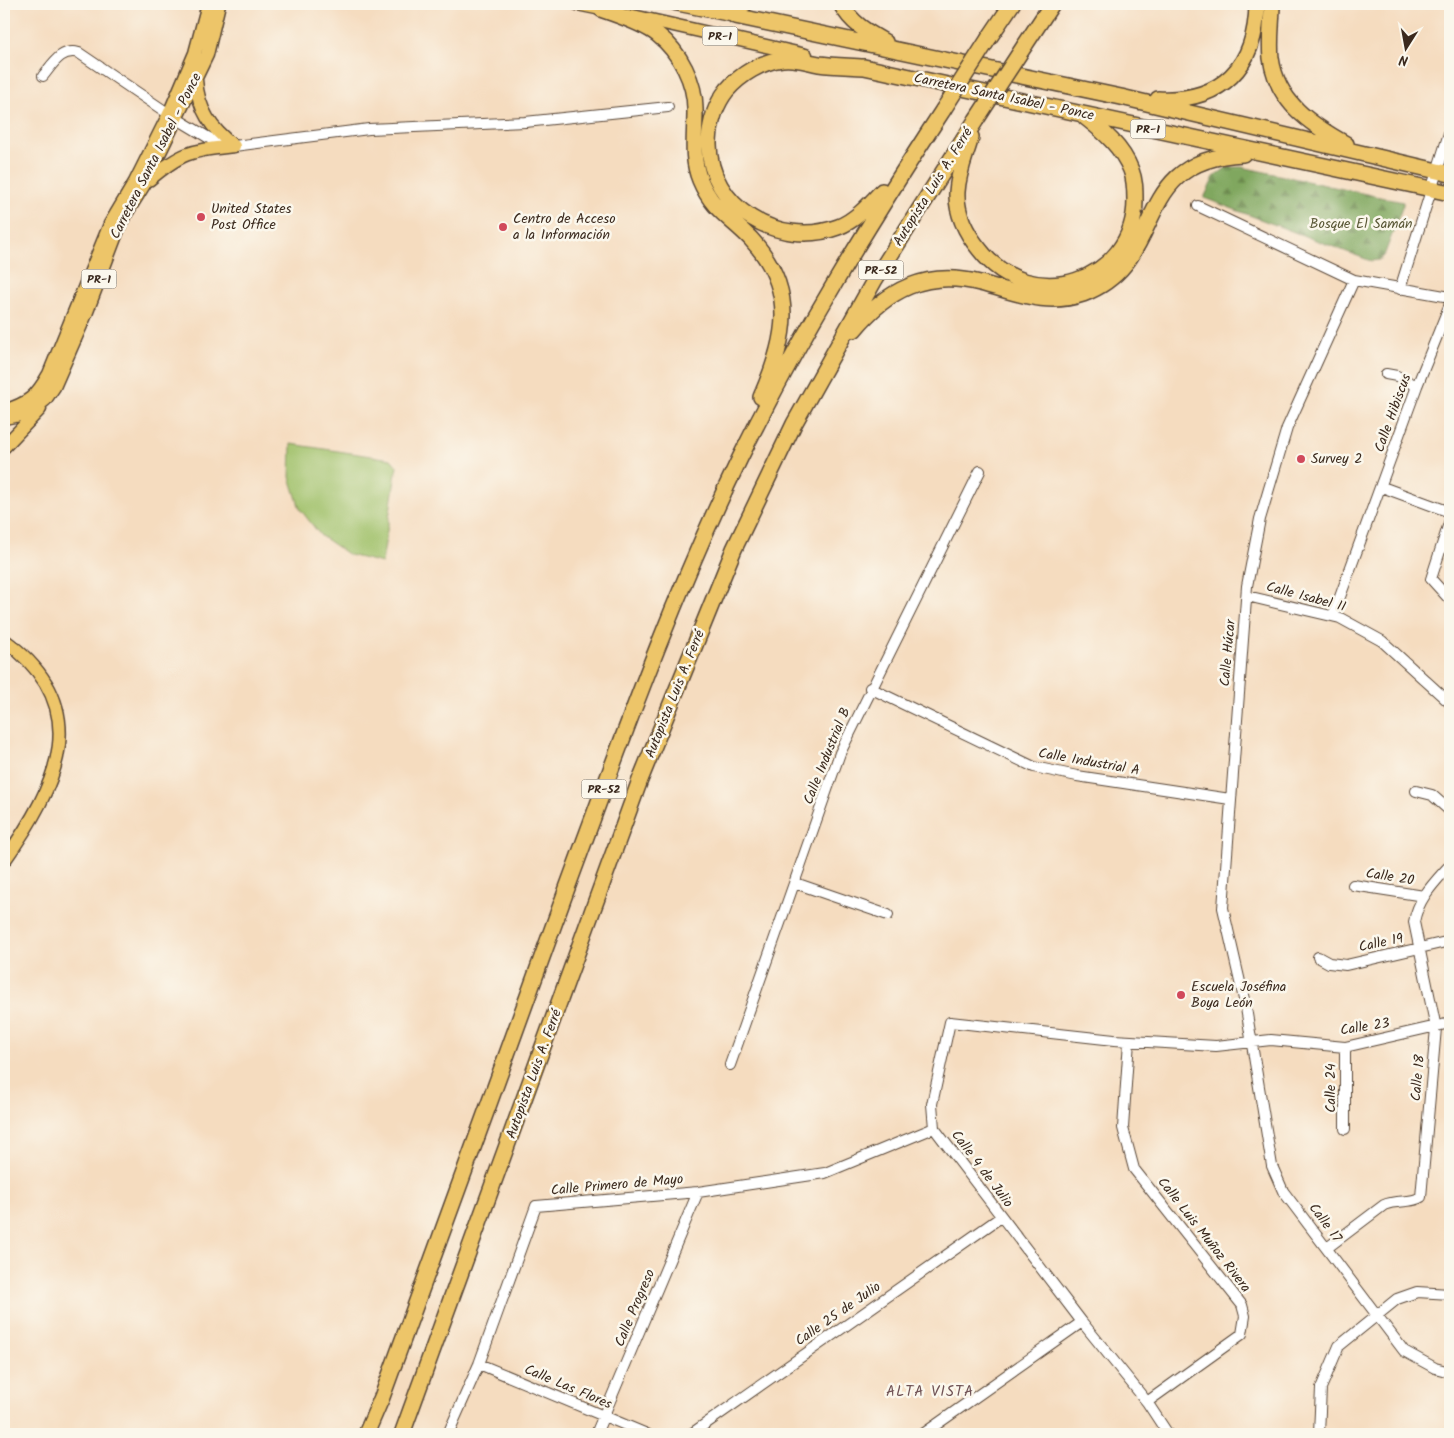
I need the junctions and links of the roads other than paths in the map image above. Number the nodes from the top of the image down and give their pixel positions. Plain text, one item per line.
1 (208, 4) edge
2 (219, 4) edge
3 (576, 4) edge
4 (675, 4) edge
5 (706, 4) edge
6 (745, 4) edge
7 (841, 4) edge
8 (1002, 4) edge
9 (1012, 4) edge
10 (1052, 4) edge
11 (1257, 4) edge
12 (1272, 4) edge
13 (601, 9) junction
14 (735, 16) joint
15 (992, 34) junction
16 (902, 50) junction
17 (864, 67) junction
18 (43, 76) dead end
19 (196, 78) junction
20 (1121, 96) junction
21 (668, 107) dead end
22 (1082, 114) junction
23 (173, 116) junction
24 (976, 120) junction
25 (1450, 130) edge
26 (234, 146) junction
27 (1361, 152) junction
28 (1299, 161) junction
29 (903, 172) junction
30 (1444, 172) edge
31 (145, 183) junction
32 (1432, 188) junction
33 (1450, 193) edge
34 (1198, 206) dead end
35 (1354, 280) junction
36 (1400, 289) junction
37 (1450, 298) edge
38 (1450, 304) edge
39 (1386, 374) dead end
40 (1417, 386) junction
41 (45, 400) junction
42 (4, 411) edge
43 (4, 418) edge
44 (794, 424) junction
45 (4, 447) edge
46 (738, 462) junction
47 (980, 471) dead end
48 (1382, 487) junction
49 (1450, 512) edge
50 (1450, 520) edge
51 (1246, 596) junction
52 (1450, 600) edge
53 (1333, 616) junction
54 (4, 640) edge
55 (870, 688) junction
56 (1450, 703) edge
57 (1416, 791) dead end
58 (1230, 799) junction
59 (1450, 811) edge
60 (4, 861) edge
61 (1450, 865) edge
62 (795, 883) junction
63 (1353, 885) dead end
64 (1424, 896) junction
65 (888, 915) dead end
66 (1450, 941) edge
67 (1419, 949) junction
68 (1318, 957) dead end
69 (1450, 1023) edge
70 (1436, 1028) junction
71 (1129, 1041) junction
72 (1252, 1044) junction
73 (1345, 1047) junction
74 (730, 1065) dead end
75 (934, 1128) junction
76 (1345, 1129) dead end
77 (698, 1192) junction
78 (1001, 1217) junction
79 (1327, 1248) junction
80 (1450, 1294) edge
81 (1377, 1317) junction
82 (1082, 1322) junction
83 (479, 1364) junction
84 (1450, 1372) edge
85 (1147, 1402) junction
86 (604, 1417) junction
87 (366, 1434) edge
88 (402, 1434) edge
89 (448, 1434) edge
90 (596, 1434) edge
91 (647, 1434) edge
92 (691, 1434) edge
93 (923, 1434) edge
94 (1168, 1434) edge
95 (1319, 1434) edge

1 - 23 main road, Carretera Santa Isabel - Ponce / PR-1
2 - 19 main road, Carretera Santa Isabel - Ponce / PR-1
3 - 13 main road, Carretera Santa Isabel - Ponce / PR-1
4 - 14 main road, Carretera Santa Isabel - Ponce / PR-1
5 - 6 highway
7 - 16 highway
8 - 15 highway
9 - 15 highway, PR-52
10 - 24 highway, Autopista Luis A. Ferré / PR-52, bridge
11 - 20 highway
12 - 27 highway
13 - 17 main road, Carretera Santa Isabel - Ponce / PR-1
13 - 46 highway
14 - 16 highway, Carretera Santa Isabel - Ponce / PR-1
15 - 29 highway, PR-52, bridge
16 - 20 highway, Carretera Santa Isabel - Ponce / PR-1
17 - 22 highway, Carretera Santa Isabel - Ponce / PR-1
17 - 29 highway
18 - 23 street
19 - 23 main road, Carretera Santa Isabel - Ponce / PR-1
19 - 26 main road
20 - 27 highway, Carretera Santa Isabel - Ponce / PR-1
21 - 26 street
22 - 24 highway
22 - 28 highway, Carretera Santa Isabel - Ponce / PR-1
23 - 26 street
23 - 31 main road, Carretera Santa Isabel - Ponce / PR-1
23 - 42 main road, Carretera Santa Isabel - Ponce / PR-1
24 - 44 highway, Autopista Luis A. Ferré / PR-52
25 - 30 street
26 - 31 main road
27 - 30 highway, Carretera Santa Isabel - Ponce / PR-1
28 - 32 highway, Carretera Santa Isabel - Ponce / PR-1
28 - 44 highway
29 - 46 highway, PR-52
30 - 32 street
31 - 41 main road, Carretera Santa Isabel - Ponce / PR-1
32 - 33 highway, PR-1
32 - 36 street
34 - 35 street
35 - 36 street
35 - 51 street, Calle Húcar
36 - 37 street
38 - 40 street, Calle Hibiscus
39 - 40 street
40 - 48 street, Calle Hibiscus
41 - 43 main road, Carretera Santa Isabel - Ponce / PR-1
41 - 45 main road
44 - 88 highway, Autopista Luis A. Ferré / PR-52
46 - 87 highway, PR-52
47 - 55 street, Calle Industrial B
48 - 49 street
48 - 53 street, Calle Hibiscus
50 - 52 street
51 - 53 street, Calle Isabel II
51 - 58 street, Calle Húcar
53 - 56 street, Calle Isabel II
54 - 60 main road
55 - 58 street, Calle Industrial A
55 - 62 street, Calle Industrial B
57 - 59 street
58 - 72 street, Calle Húcar
61 - 64 street, Calle 18
62 - 65 street
62 - 74 street, Calle Industrial B
63 - 64 street, Calle 20
64 - 67 street, Calle 18
66 - 67 street, Calle 19
67 - 68 street, Calle 19
67 - 70 street, Calle 18
69 - 70 street, Calle 23
70 - 73 street, Calle 23
70 - 79 street, Calle 18
71 - 72 street, Calle 4 de Julio
71 - 75 street, Calle 4 de Julio
71 - 85 street, Calle Luis Muñoz Rivera
72 - 73 street, Calle 23
72 - 79 street, Calle 17
73 - 76 street, Calle 24
75 - 77 street, Calle Primero de Mayo
75 - 78 street, Calle 4 de Julio
77 - 83 street, Calle Primero de Mayo
77 - 86 street, Calle Progreso
78 - 82 street, Calle 4 de Julio
78 - 92 street, Calle 25 de Julio
79 - 81 street, Calle 17
80 - 81 street
81 - 84 street, Calle 17
81 - 95 street
82 - 85 street, Calle 4 de Julio
82 - 93 street
83 - 86 street, Calle Las Flores
83 - 89 street, Calle Primero de Mayo
85 - 94 street, Calle 4 de Julio
86 - 90 street, Calle Progreso
86 - 91 street, Calle Las Flores

